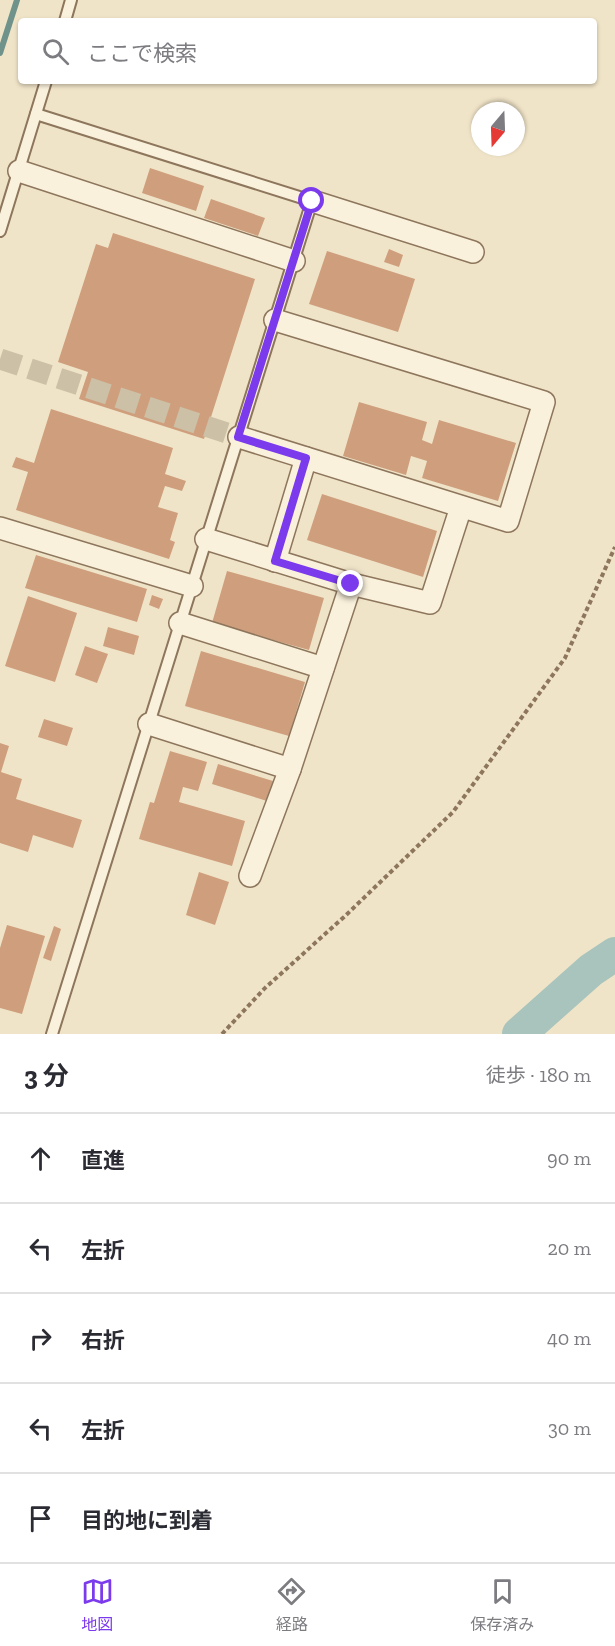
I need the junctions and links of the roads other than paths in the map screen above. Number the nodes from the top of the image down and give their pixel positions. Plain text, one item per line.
1 (71, 0) edge
2 (66, 18) edge
3 (45, 84) edge
4 (36, 114) junction
5 (19, 171) junction
6 (312, 201) junction
7 (0, 231) edge
8 (473, 252) dead end
9 (294, 261) junction
10 (275, 320) junction
11 (238, 437) junction
12 (306, 458) junction
13 (461, 507) junction
14 (0, 528) edge
15 (207, 539) junction
16 (275, 561) junction
17 (351, 584) junction
18 (192, 586) junction
19 (180, 623) junction
20 (323, 668) junction
21 (149, 724) junction
22 (290, 769) junction
23 (250, 876) dead end
24 (52, 1034) edge

1 - 2 lane
3 - 4 lane
4 - 5 lane
4 - 6 lane
5 - 7 lane
5 - 9 street
6 - 8 street
6 - 9 lane
9 - 10 lane
10 - 11 lane
10 - 13 street
11 - 12 street
11 - 15 lane
12 - 13 street
12 - 16 street
13 - 17 street
14 - 18 street
15 - 16 street
15 - 18 lane
16 - 17 street
17 - 20 street
18 - 19 lane
19 - 20 street
19 - 21 lane
20 - 22 street
21 - 22 street
21 - 24 lane
22 - 23 street

